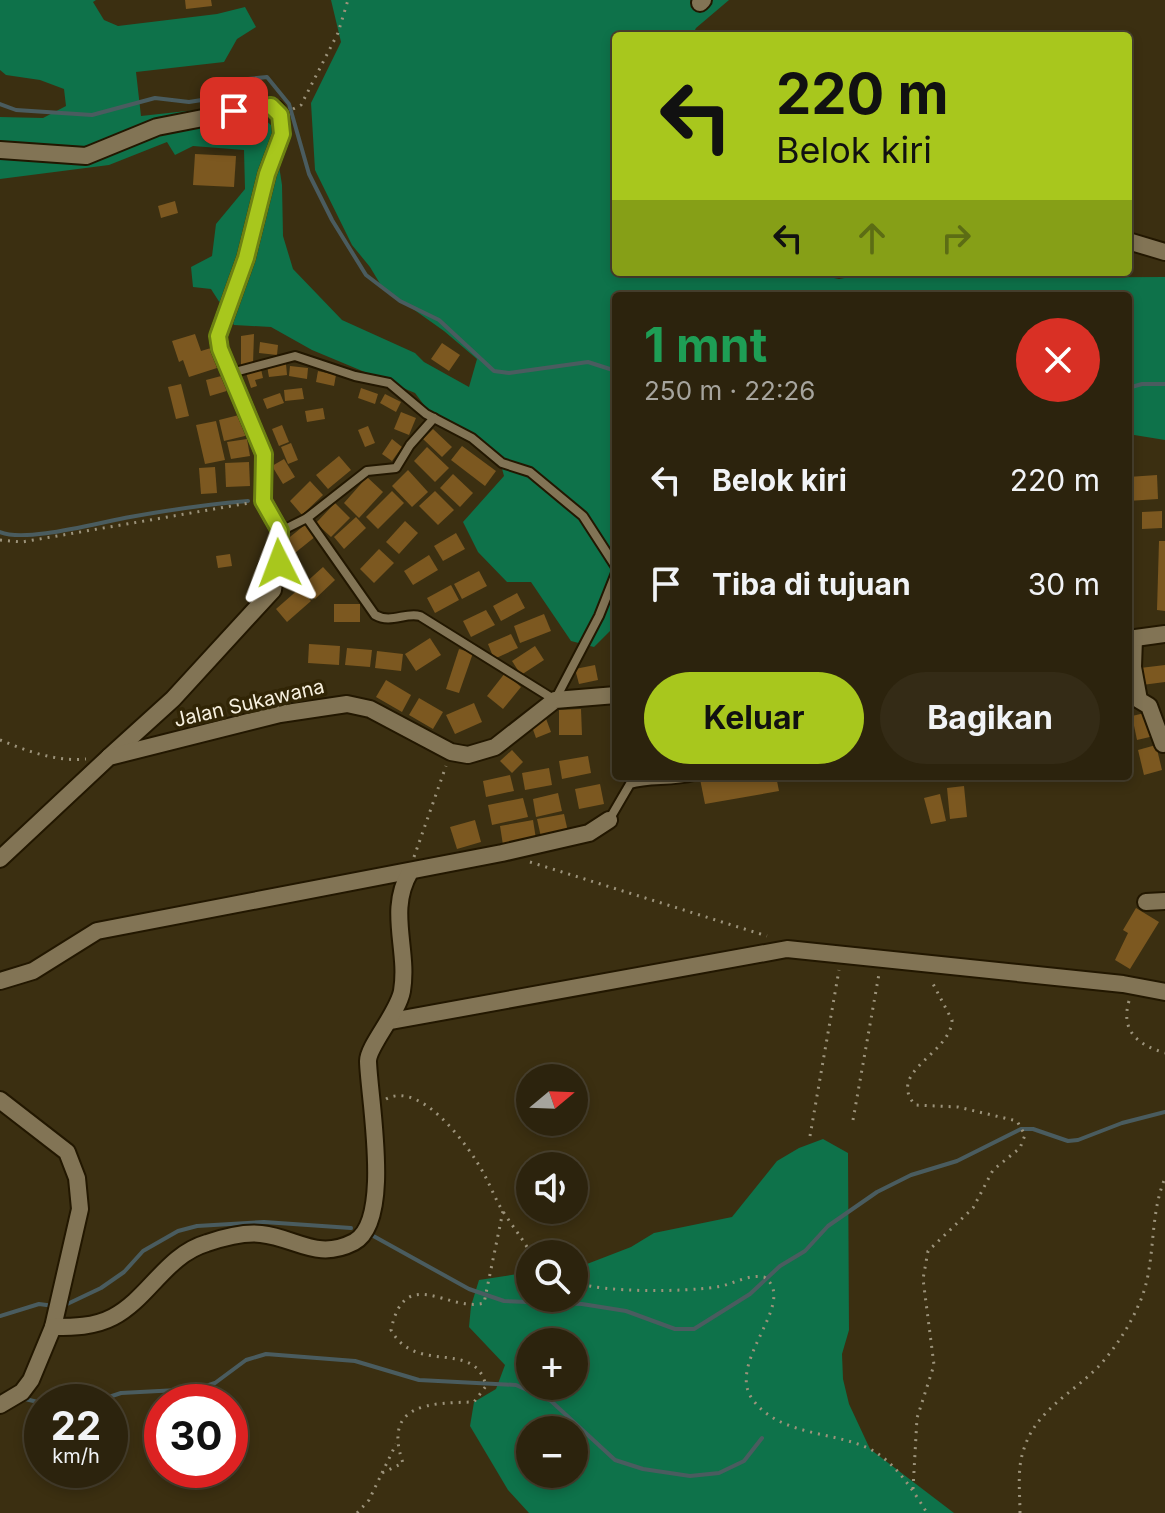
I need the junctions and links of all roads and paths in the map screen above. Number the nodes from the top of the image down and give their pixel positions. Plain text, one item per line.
1 (348, 0) edge
2 (280, 115) junction
3 (0, 150) edge
4 (1132, 242) edge
5 (1165, 252) edge
6 (230, 373) junction
7 (434, 418) junction
8 (263, 501) junction
9 (307, 518) junction
10 (280, 531) junction
11 (0, 540) edge
12 (612, 563) edge
13 (612, 581) edge
14 (1165, 634) edge
15 (1132, 638) edge
16 (1132, 652) edge
17 (612, 695) edge
18 (555, 700) junction
19 (0, 740) edge
20 (1163, 744) dead end
21 (451, 752) junction
22 (109, 757) junction
23 (642, 780) edge
24 (642, 780) edge
25 (677, 780) edge
26 (609, 820) joint
27 (502, 853) junction
28 (3, 858) edge
29 (410, 872) junction
30 (1165, 901) edge
31 (1146, 902) dead end
32 (787, 949) junction
33 (842, 956) junction
34 (882, 960) junction
35 (921, 962) junction
36 (0, 981) edge
37 (1133, 986) junction
38 (1165, 992) edge
39 (391, 1021) junction
40 (1165, 1053) edge
41 (0, 1100) edge
42 (384, 1100) dead end
43 (853, 1120) dead end
44 (810, 1136) dead end
45 (1165, 1178) edge
46 (503, 1211) junction
47 (522, 1240) edge
48 (588, 1286) edge
49 (53, 1327) junction
50 (0, 1405) edge
51 (396, 1443) junction
52 (382, 1473) junction
53 (913, 1489) junction
54 (357, 1513) edge
55 (927, 1513) edge
56 (1020, 1513) edge

1 - 2 path
2 - 3 street
2 - 6 street
4 - 5 street
6 - 7 lane
6 - 8 street
7 - 9 lane
7 - 12 lane
8 - 10 street
8 - 11 path
9 - 10 lane
9 - 18 lane
10 - 22 street
13 - 18 lane
14 - 15 street
16 - 20 street
17 - 18 street
18 - 21 street
19 - 22 path
21 - 22 street, Jalan Sukawana
21 - 29 path
22 - 28 street, Jalan Sukawana
23 - 25 lane
24 - 26 lane
26 - 27 street
27 - 29 street
27 - 32 path
29 - 36 street
29 - 39 street
30 - 31 street
32 - 33 street
32 - 39 street
33 - 34 street
33 - 44 path
34 - 35 street
34 - 43 path
35 - 37 street
35 - 53 path
37 - 38 street
37 - 40 path
39 - 49 street
41 - 49 street
42 - 46 path
45 - 56 path
46 - 47 path
46 - 51 path
48 - 53 path
49 - 50 street
51 - 52 path
51 - 52 path
52 - 54 path
53 - 55 path

